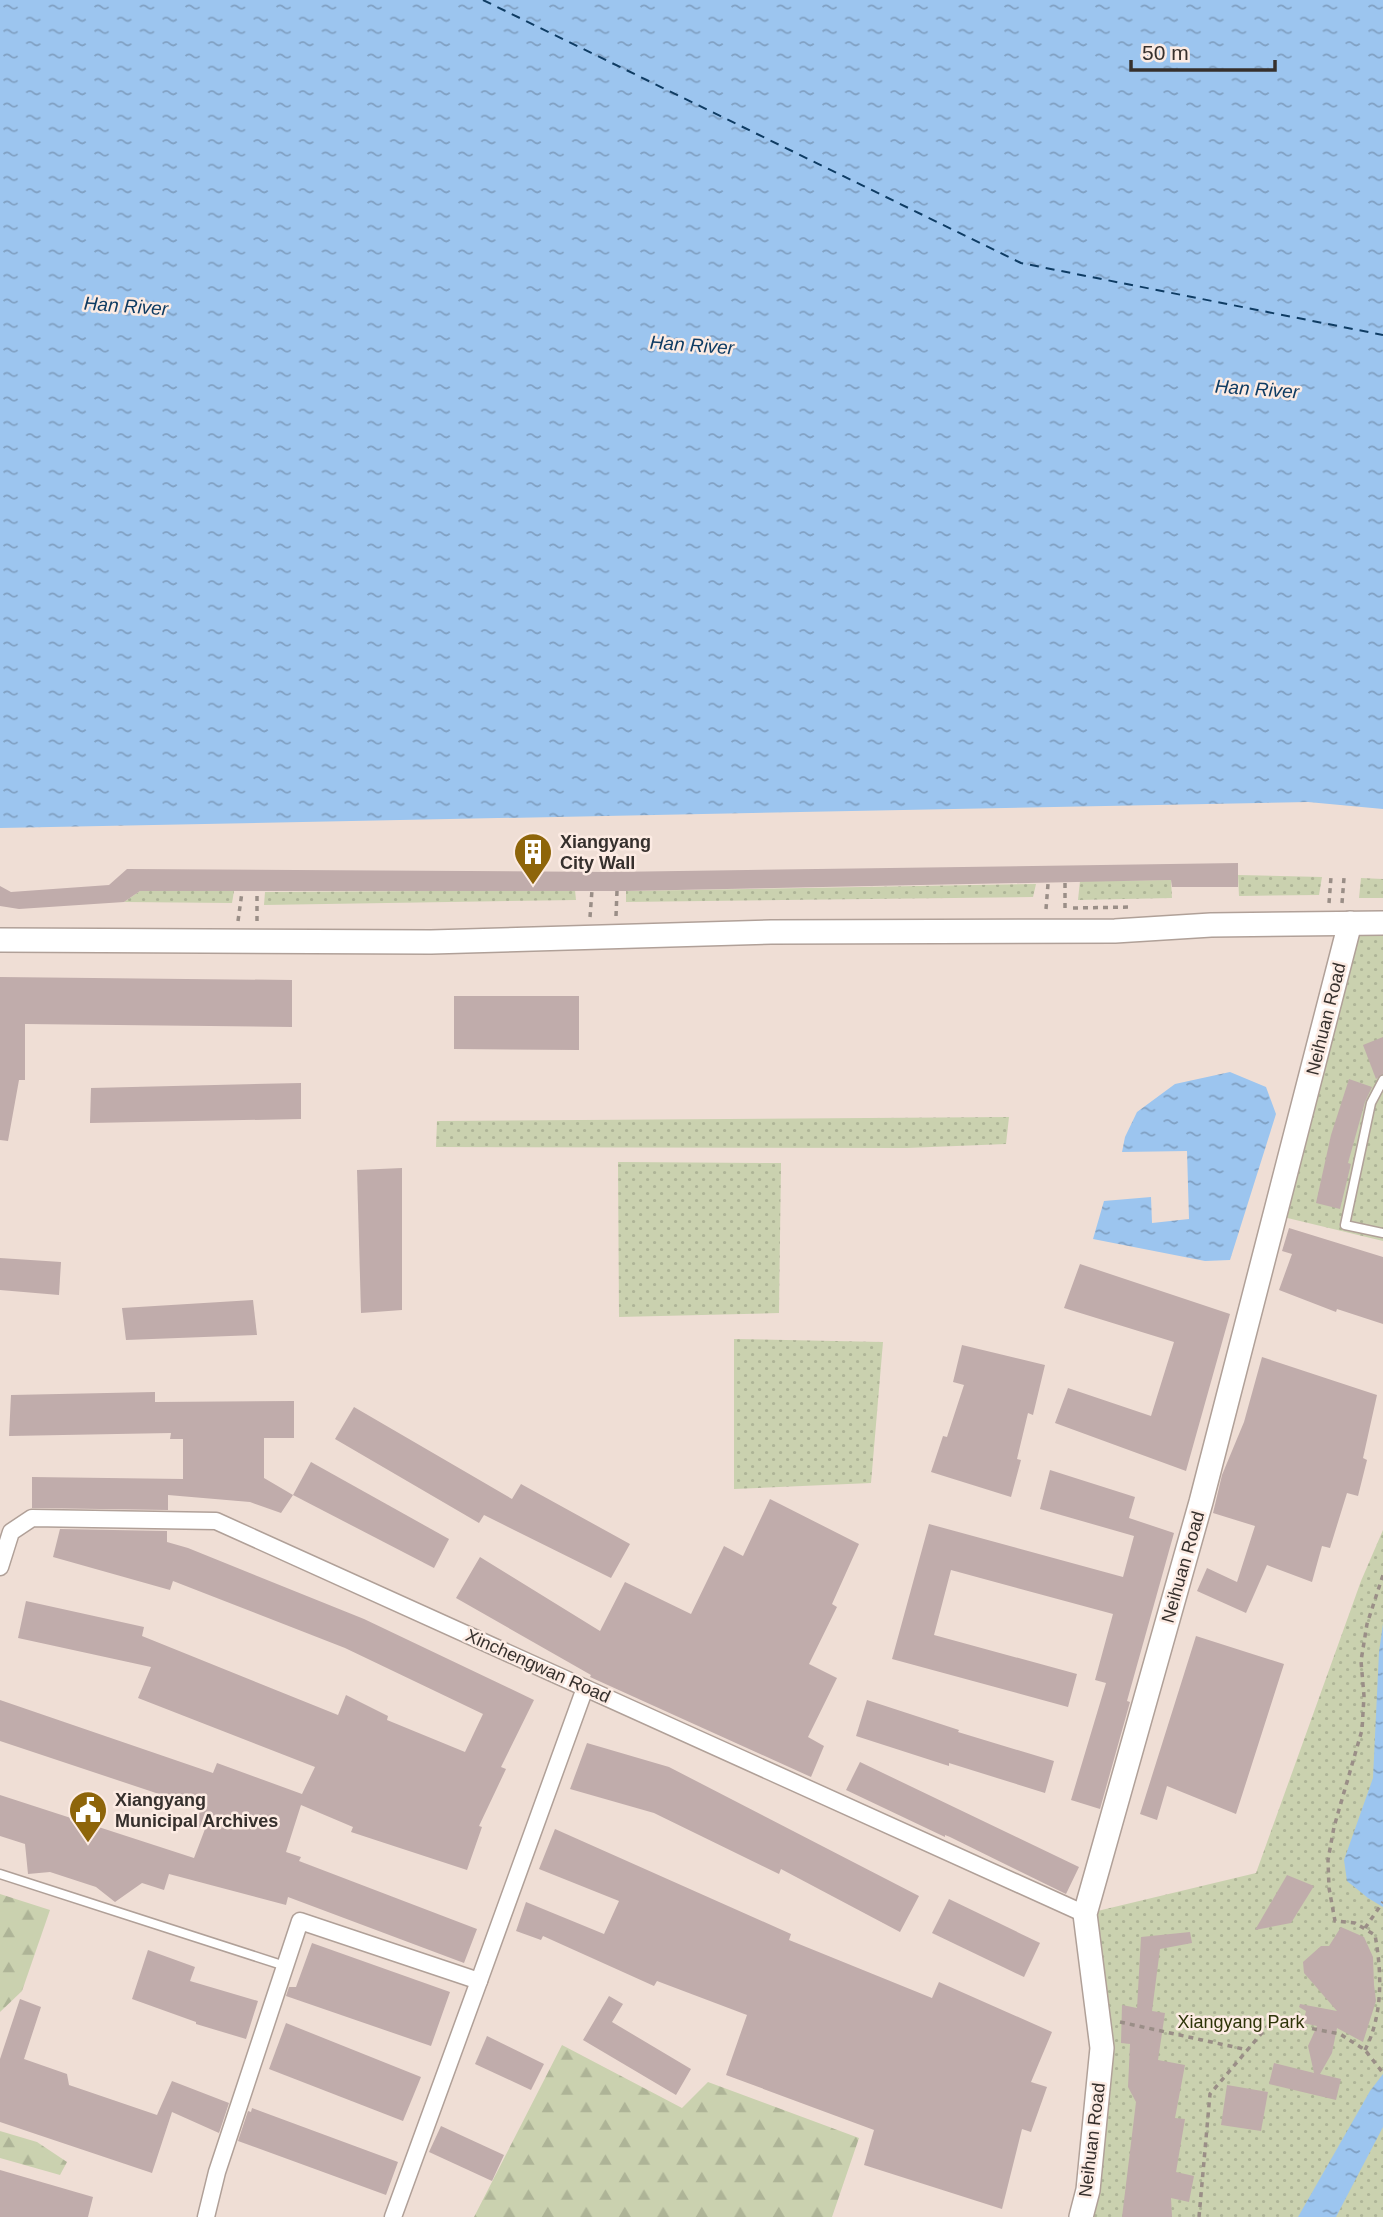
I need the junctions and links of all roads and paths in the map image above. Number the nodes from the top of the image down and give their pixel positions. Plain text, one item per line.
1 (1331, 877) dead end
2 (1344, 878) dead end
3 (1065, 883) dead end
4 (1048, 884) dead end
5 (592, 890) dead end
6 (617, 891) dead end
7 (242, 892) dead end
8 (257, 892) dead end
9 (1329, 905) dead end
10 (1065, 908) dead end
11 (1046, 909) dead end
12 (1346, 914) junction
13 (617, 916) dead end
14 (590, 917) dead end
15 (237, 923) dead end
16 (257, 923) dead end
17 (1383, 923) edge
18 (0, 940) edge
19 (1383, 1080) edge
20 (1383, 1233) edge
21 (0, 1567) edge
22 (1383, 1575) edge
23 (585, 1688) junction
24 (0, 1874) edge
25 (1383, 1902) edge
26 (1085, 1914) junction
27 (1365, 1928) junction
28 (285, 1966) junction
29 (479, 1980) junction
30 (1098, 2017) junction
31 (1248, 2050) junction
32 (1366, 2050) junction
33 (1382, 2073) edge
34 (206, 2217) edge
35 (393, 2217) edge
36 (1081, 2217) edge
37 (1199, 2217) edge

1 - 9 path
2 - 12 path
3 - 10 path
4 - 11 path
5 - 14 path
6 - 13 path
7 - 15 path
8 - 16 path
12 - 17 street
12 - 18 street
12 - 26 street, Neihuan Road
19 - 20 lane
21 - 23 street, Xinchengwan Road
22 - 27 path
23 - 26 street, Xinchengwan Road
23 - 29 street
24 - 28 lane
25 - 27 path
26 - 30 street, Neihuan Road
27 - 32 path
28 - 29 street
28 - 34 street
29 - 35 street
30 - 31 path
30 - 36 street, Neihuan Road
31 - 32 path
31 - 37 path
32 - 33 path

